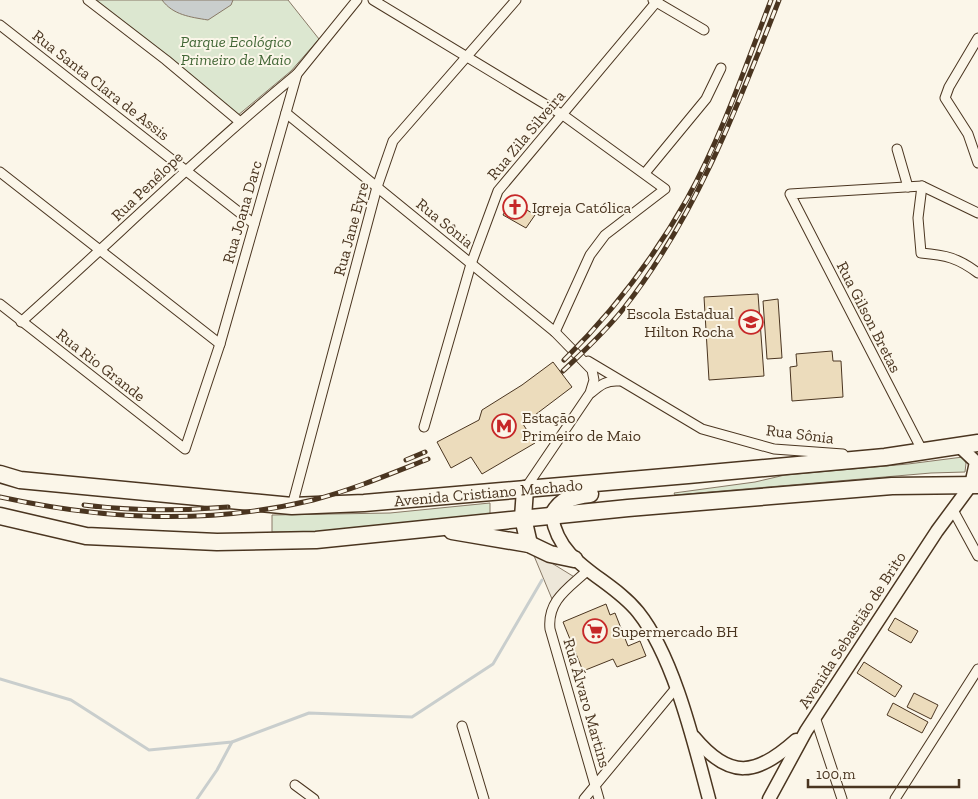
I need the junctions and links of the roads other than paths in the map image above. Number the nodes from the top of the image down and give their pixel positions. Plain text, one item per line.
1 (88, 0) edge
2 (356, 0) edge
3 (373, 0) edge
4 (516, 0) edge
5 (656, 1) edge
6 (0, 25) edge
7 (704, 30) dead end
8 (978, 38) edge
9 (467, 57) junction
10 (721, 68) dead end
11 (297, 74) junction
12 (286, 113) junction
13 (562, 115) junction
14 (239, 121) junction
15 (896, 149) dead end
16 (978, 164) edge
17 (185, 170) junction
18 (0, 172) edge
19 (645, 173) junction
20 (922, 186) junction
21 (377, 187) junction
22 (908, 187) junction
23 (978, 212) edge
24 (254, 224) junction
25 (102, 250) junction
26 (471, 264) junction
27 (978, 273) edge
28 (0, 304) edge
29 (21, 322) junction
30 (555, 332) junction
31 (220, 344) junction
32 (583, 358) junction
33 (622, 382) junction
34 (590, 393) junction
35 (424, 427) dead end
36 (978, 443) edge
37 (959, 446) junction
38 (185, 449) joint
39 (924, 453) junction
40 (885, 457) junction
41 (0, 474) edge
42 (688, 475) junction
43 (975, 485) edge
44 (525, 489) junction
45 (292, 506) junction
46 (953, 510) junction
47 (0, 516) edge
48 (552, 516) junction
49 (523, 518) junction
50 (430, 528) junction
51 (529, 544) junction
52 (978, 556) edge
53 (574, 559) junction
54 (588, 570) junction
55 (978, 669) edge
56 (676, 688) junction
57 (815, 716) junction
58 (462, 726) dead end
59 (806, 731) junction
60 (691, 733) junction
61 (295, 784) dead end
62 (595, 785) junction
63 (314, 799) edge
64 (484, 799) edge
65 (584, 799) edge
66 (599, 799) edge
67 (710, 799) edge
68 (769, 799) edge
69 (842, 799) edge
70 (895, 799) edge

1 - 14 street
2 - 11 street, Rua Joana Darc
3 - 9 street
4 - 9 street, Rua Jane Eyre
5 - 7 street
5 - 13 street, Rua Zila Silveira
6 - 17 street, Rua Santa Clara de Assis
8 - 16 street
9 - 13 street
9 - 21 street, Rua Jane Eyre
10 - 19 street
11 - 12 street, Rua Joana Darc
11 - 14 street, Rua Penélope
12 - 21 street, Rua Sônia
12 - 24 street, Rua Joana Darc
13 - 19 street
13 - 26 street, Rua Zila Silveira
14 - 17 street, Rua Penélope
15 - 22 street
17 - 24 street, Rua Santa Clara de Assis
17 - 25 street, Rua Penélope
18 - 25 street
19 - 30 street
20 - 22 street
20 - 23 street
20 - 27 street
21 - 26 street, Rua Sônia
21 - 45 street, Rua Jane Eyre
22 - 39 street, Rua Gilson Bretas
24 - 31 street, Rua Joana Darc
25 - 29 street, Rua Penélope
25 - 31 street
26 - 30 street, Rua Sônia
26 - 35 street, Rua Zila Silveira
28 - 29 street, Rua Rio Grande
29 - 38 street, Rua Rio Grande
30 - 32 street, Rua Sônia
31 - 38 street, Rua Joana Darc
32 - 33 street, Rua Sônia
32 - 34 street, Rua Sônia
33 - 34 street
33 - 40 street, Rua Sônia
34 - 44 street
36 - 37 highway, Avenida Cristiano Machado
37 - 39 highway, Avenida Cristiano Machado
37 - 43 street
39 - 40 highway, Avenida Cristiano Machado
40 - 42 highway, Avenida Cristiano Machado
41 - 45 highway, Avenida Cristiano Machado
42 - 44 highway, Avenida Cristiano Machado
42 - 48 highway
43 - 46 street, Avenida Sebastião de Brito
43 - 48 highway, Avenida Cristiano Machado
44 - 45 highway, Avenida Cristiano Machado
44 - 49 highway
46 - 52 street
46 - 57 street, Avenida Sebastião de Brito
47 - 50 highway, Avenida Cristiano Machado
48 - 49 highway, Avenida Cristiano Machado
48 - 53 street
49 - 50 highway, Avenida Cristiano Machado
49 - 51 highway
50 - 51 highway
51 - 53 highway
53 - 54 street
54 - 56 street
54 - 62 street, Rua Álvaro Martins
55 - 70 street
56 - 60 street
56 - 62 street
57 - 59 street, Avenida Sebastião de Brito
57 - 69 street
58 - 64 street
59 - 60 street
59 - 68 street, Avenida Sebastião de Brito
60 - 67 street
61 - 63 street
62 - 65 street
62 - 66 street, Rua Álvaro Martins

